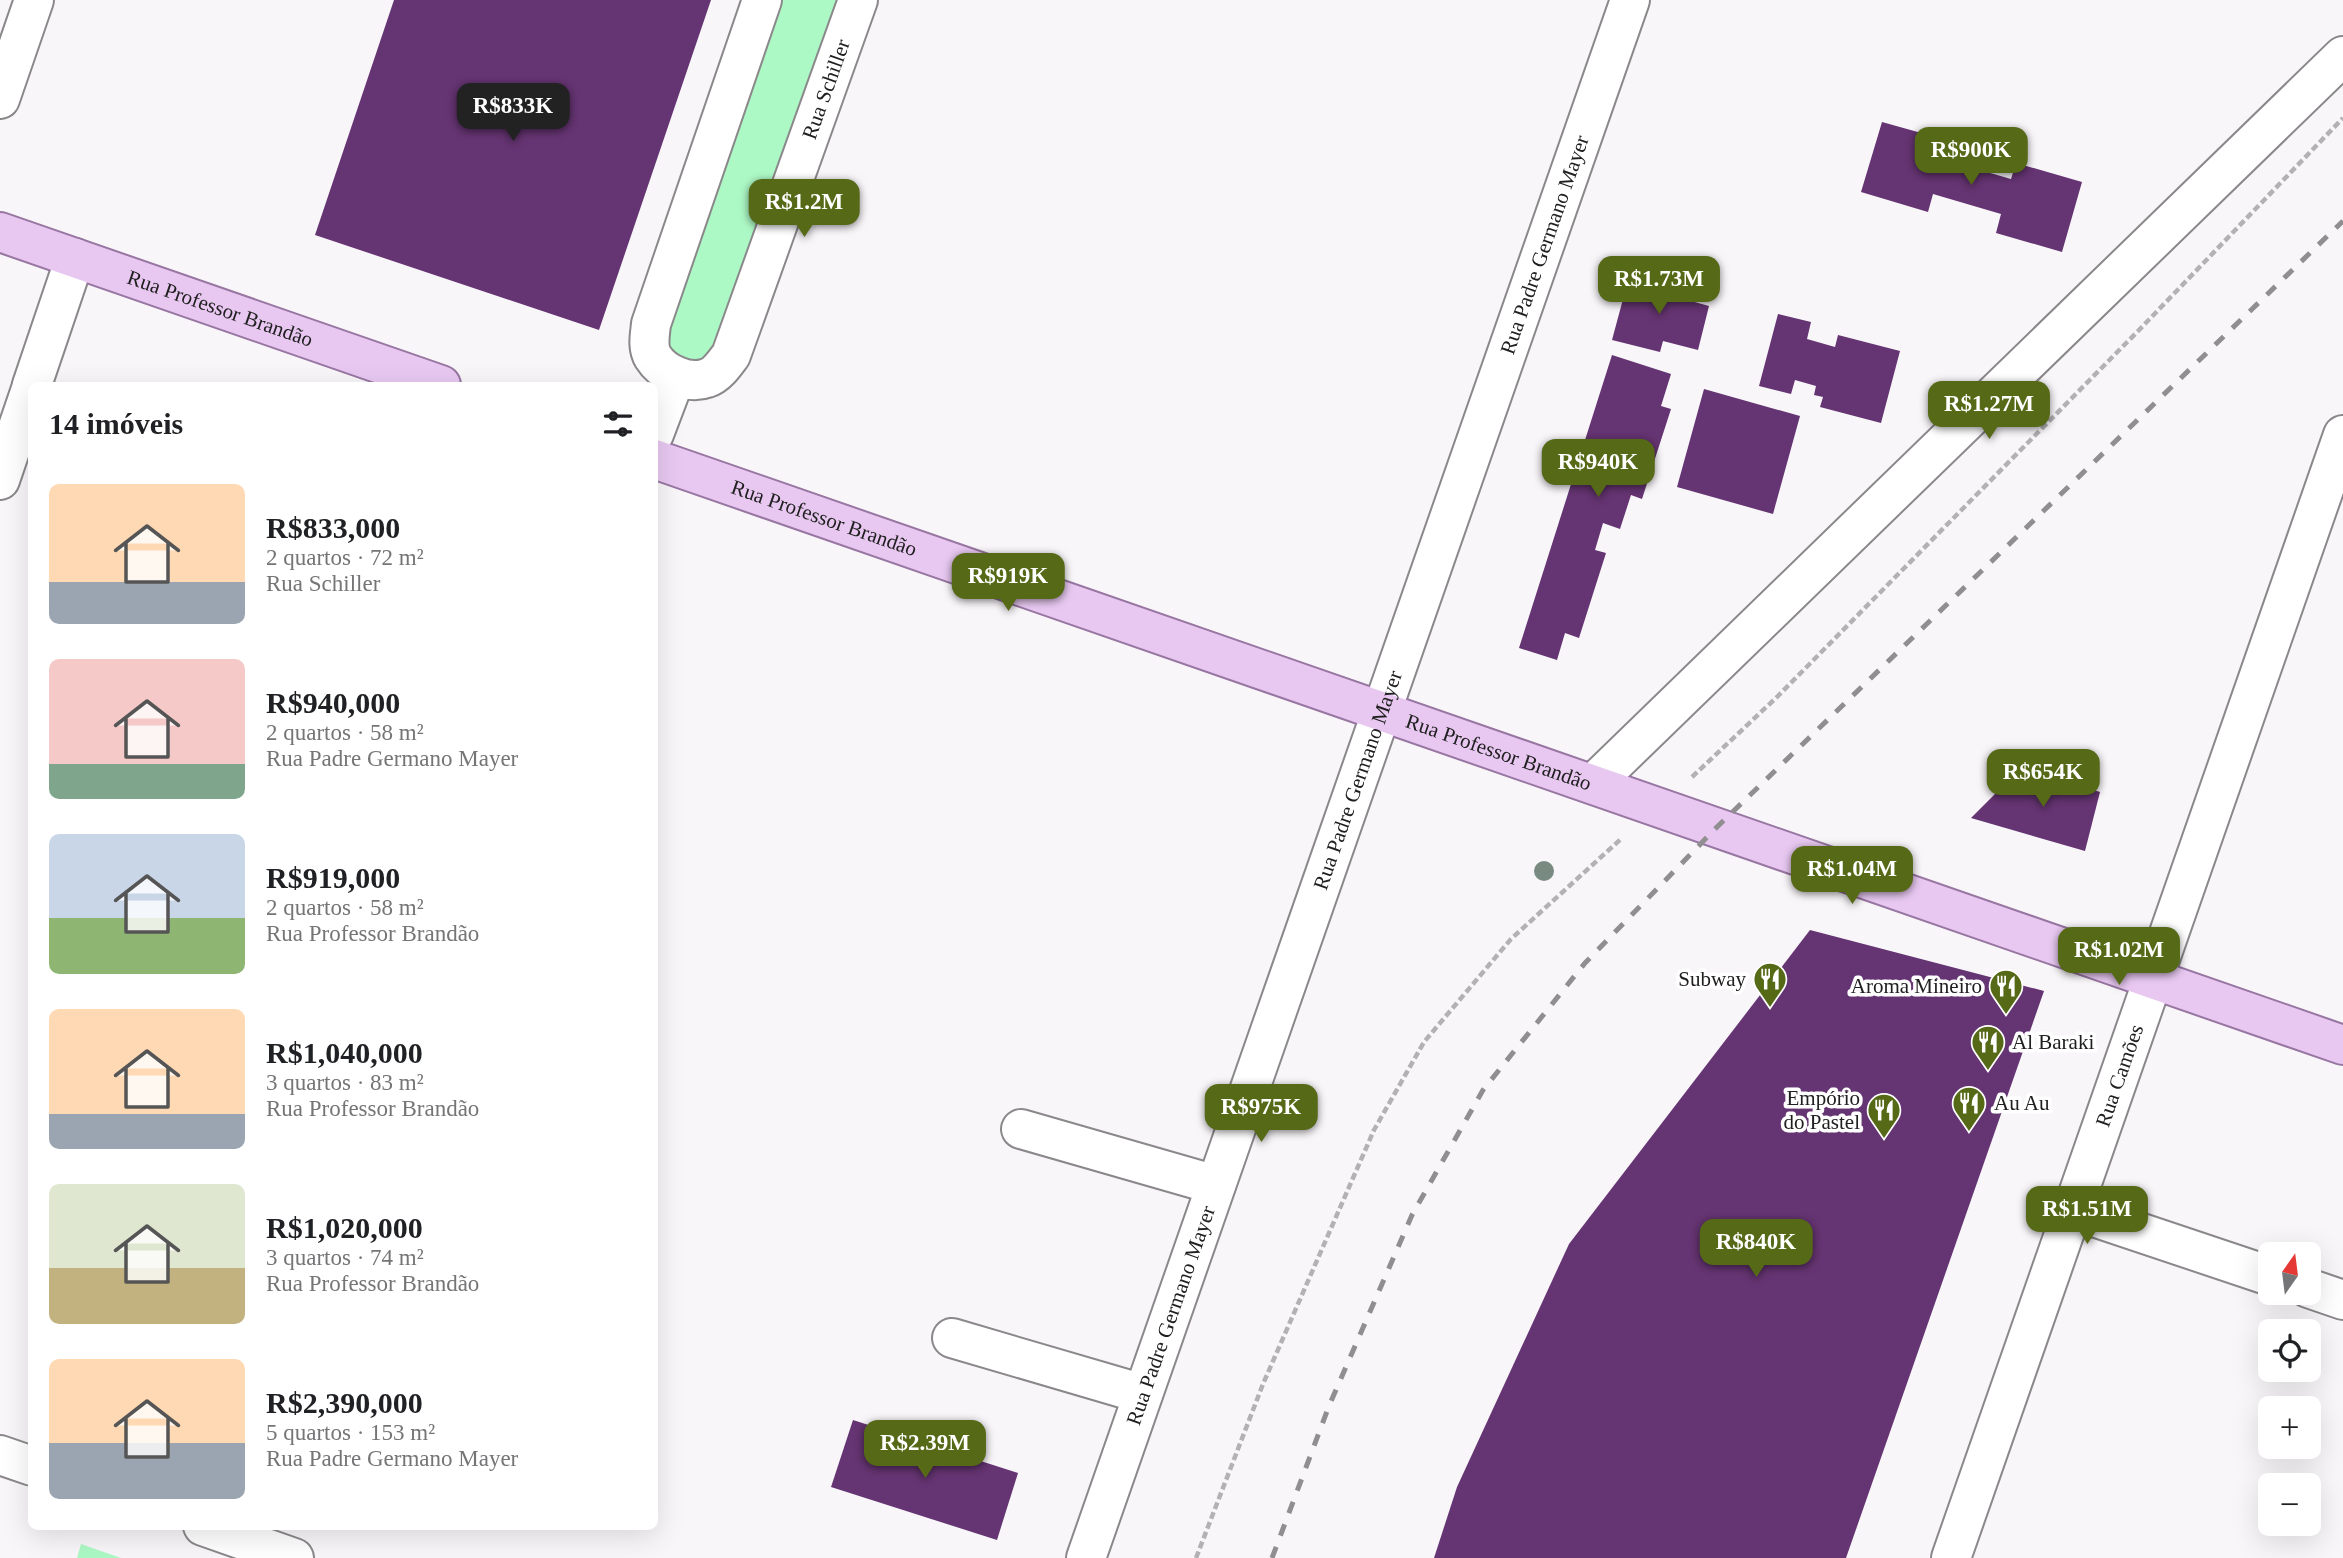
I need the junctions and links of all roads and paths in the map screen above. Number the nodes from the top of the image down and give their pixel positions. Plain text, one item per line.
1 (34, 0) edge
2 (762, 0) edge
3 (858, 0) edge
4 (1630, 0) edge
5 (2343, 56) edge
6 (0, 99) edge
7 (2343, 118) edge
8 (0, 232) edge
9 (75, 258) junction
10 (676, 376) junction
11 (33, 382) edge
12 (432, 382) edge
13 (28, 397) edge
14 (658, 423) edge
15 (2343, 435) edge
16 (658, 460) edge
17 (0, 480) edge
18 (1381, 711) junction
19 (1699, 771) dead end
20 (1593, 784) junction
21 (1623, 837) dead end
22 (2153, 979) junction
23 (2343, 1045) edge
24 (1021, 1129) dead end
25 (1216, 1185) junction
26 (2073, 1210) junction
27 (2258, 1272) edge
28 (2321, 1292) edge
29 (2343, 1300) edge
30 (952, 1338) dead end
31 (1143, 1394) junction
32 (0, 1455) edge
33 (28, 1465) edge
34 (215, 1530) edge
35 (251, 1542) edge
36 (294, 1558) edge
37 (1086, 1558) edge
38 (1196, 1558) edge
39 (1951, 1558) edge

1 - 6 street
2 - 10 street
3 - 10 street, Rua Schiller
4 - 18 street, Rua Padre Germano Mayer
5 - 20 street
7 - 19 path
8 - 9 main road, Rua Professor Brandão
9 - 11 street
9 - 12 main road, Rua Professor Brandão
10 - 14 street
13 - 17 street
15 - 22 street, Rua Camões
16 - 18 main road, Rua Professor Brandão
18 - 20 main road, Rua Professor Brandão
18 - 25 street, Rua Padre Germano Mayer
20 - 22 main road, Rua Professor Brandão
21 - 38 path
22 - 23 main road, Rua Professor Brandão
22 - 26 street, Rua Camões
24 - 25 street
25 - 31 street, Rua Padre Germano Mayer
26 - 27 street
26 - 39 street, Rua Camões
28 - 29 street
30 - 31 street
31 - 37 street, Rua Padre Germano Mayer
32 - 33 street
34 - 35 street
35 - 36 street

